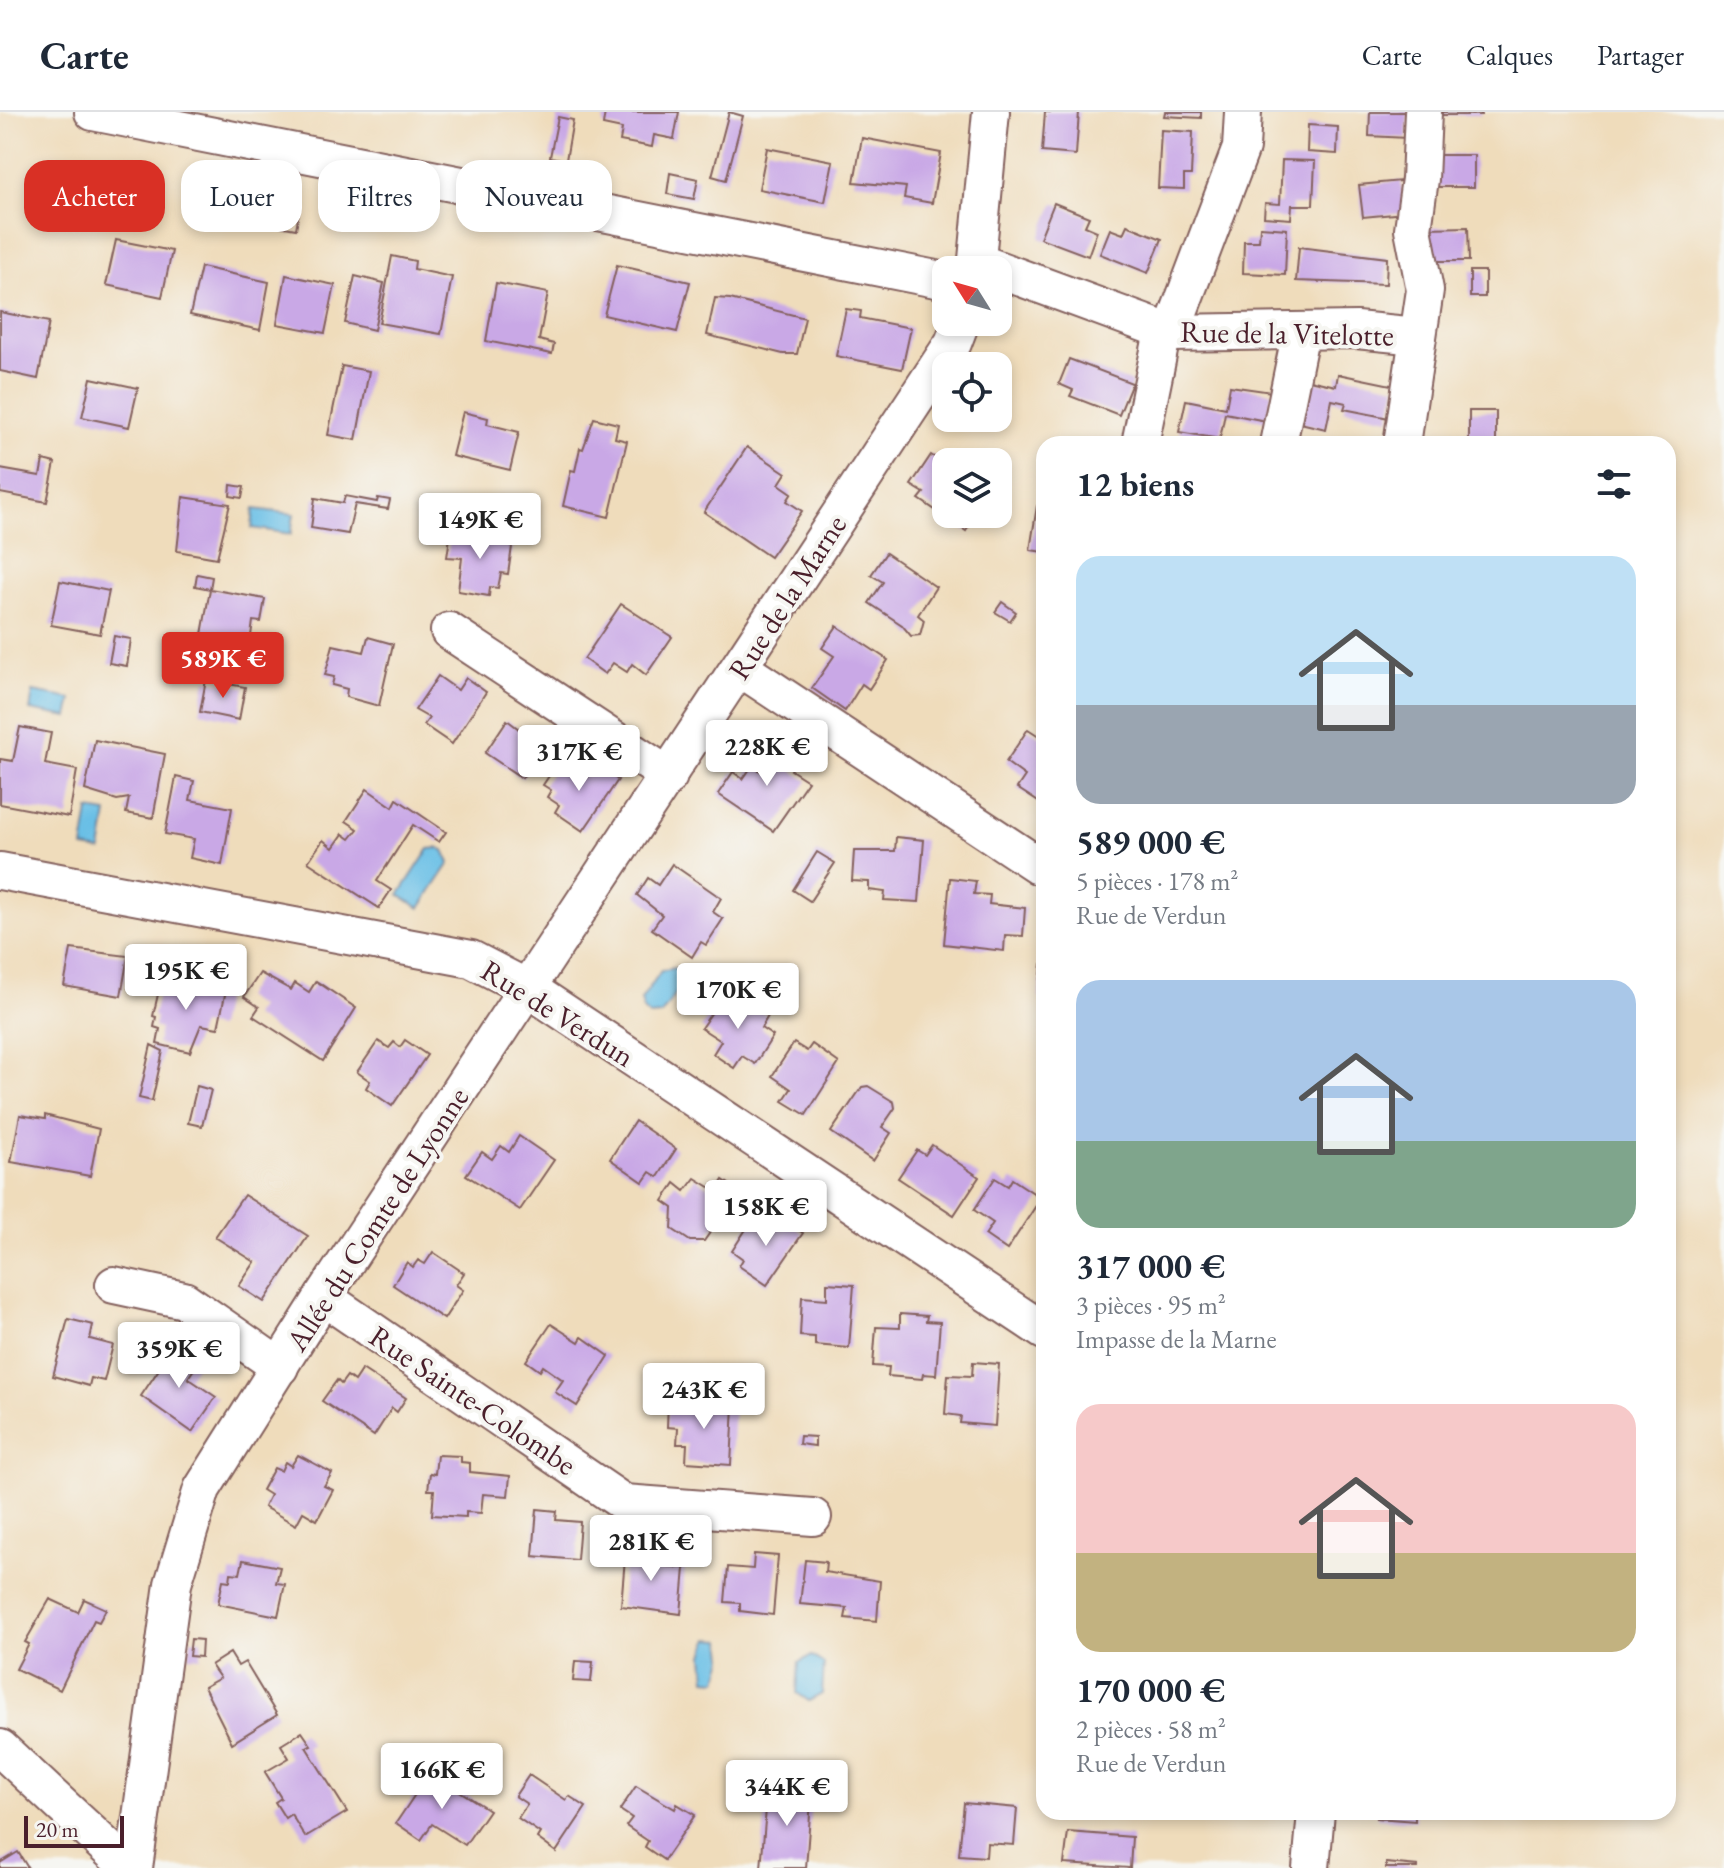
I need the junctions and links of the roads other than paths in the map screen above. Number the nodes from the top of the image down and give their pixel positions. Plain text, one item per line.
1 (93, 112) edge
2 (991, 112) edge
3 (1243, 112) edge
4 (1423, 112) edge
5 (978, 256) edge
6 (932, 278) edge
7 (1012, 278) edge
8 (1301, 331) junction
9 (1167, 332) junction
10 (956, 336) edge
11 (1418, 336) junction
12 (1142, 436) edge
13 (1280, 436) edge
14 (1403, 436) edge
15 (449, 631) dead end
16 (740, 668) junction
17 (669, 776) junction
18 (1036, 864) edge
19 (0, 871) edge
20 (529, 989) junction
21 (114, 1285) dead end
22 (323, 1297) junction
23 (1036, 1326) edge
24 (280, 1367) junction
25 (813, 1517) dead end
26 (0, 1748) edge
27 (1315, 1820) edge
28 (132, 1868) edge
29 (1311, 1868) edge

1 - 6 street
2 - 5 street
3 - 9 street
4 - 11 street
7 - 9 street, Rue de la Vitelotte
8 - 9 street, Rue de la Vitelotte
8 - 11 street, Rue de la Vitelotte
8 - 13 street
9 - 12 street
10 - 16 street, Rue de la Marne
11 - 14 street
15 - 17 street
16 - 17 street, Rue de la Marne
16 - 18 street
17 - 20 street, Rue de la Marne
19 - 20 street, Rue de Verdun
20 - 22 street, Allée du Comte de Lyonne
20 - 23 street, Rue de Verdun
21 - 24 street
22 - 24 street, Allée du Comte de Lyonne
22 - 25 street, Rue Sainte-Colombe
24 - 28 street, Allée du Comte de Lyonne
26 - 28 street
27 - 29 street

